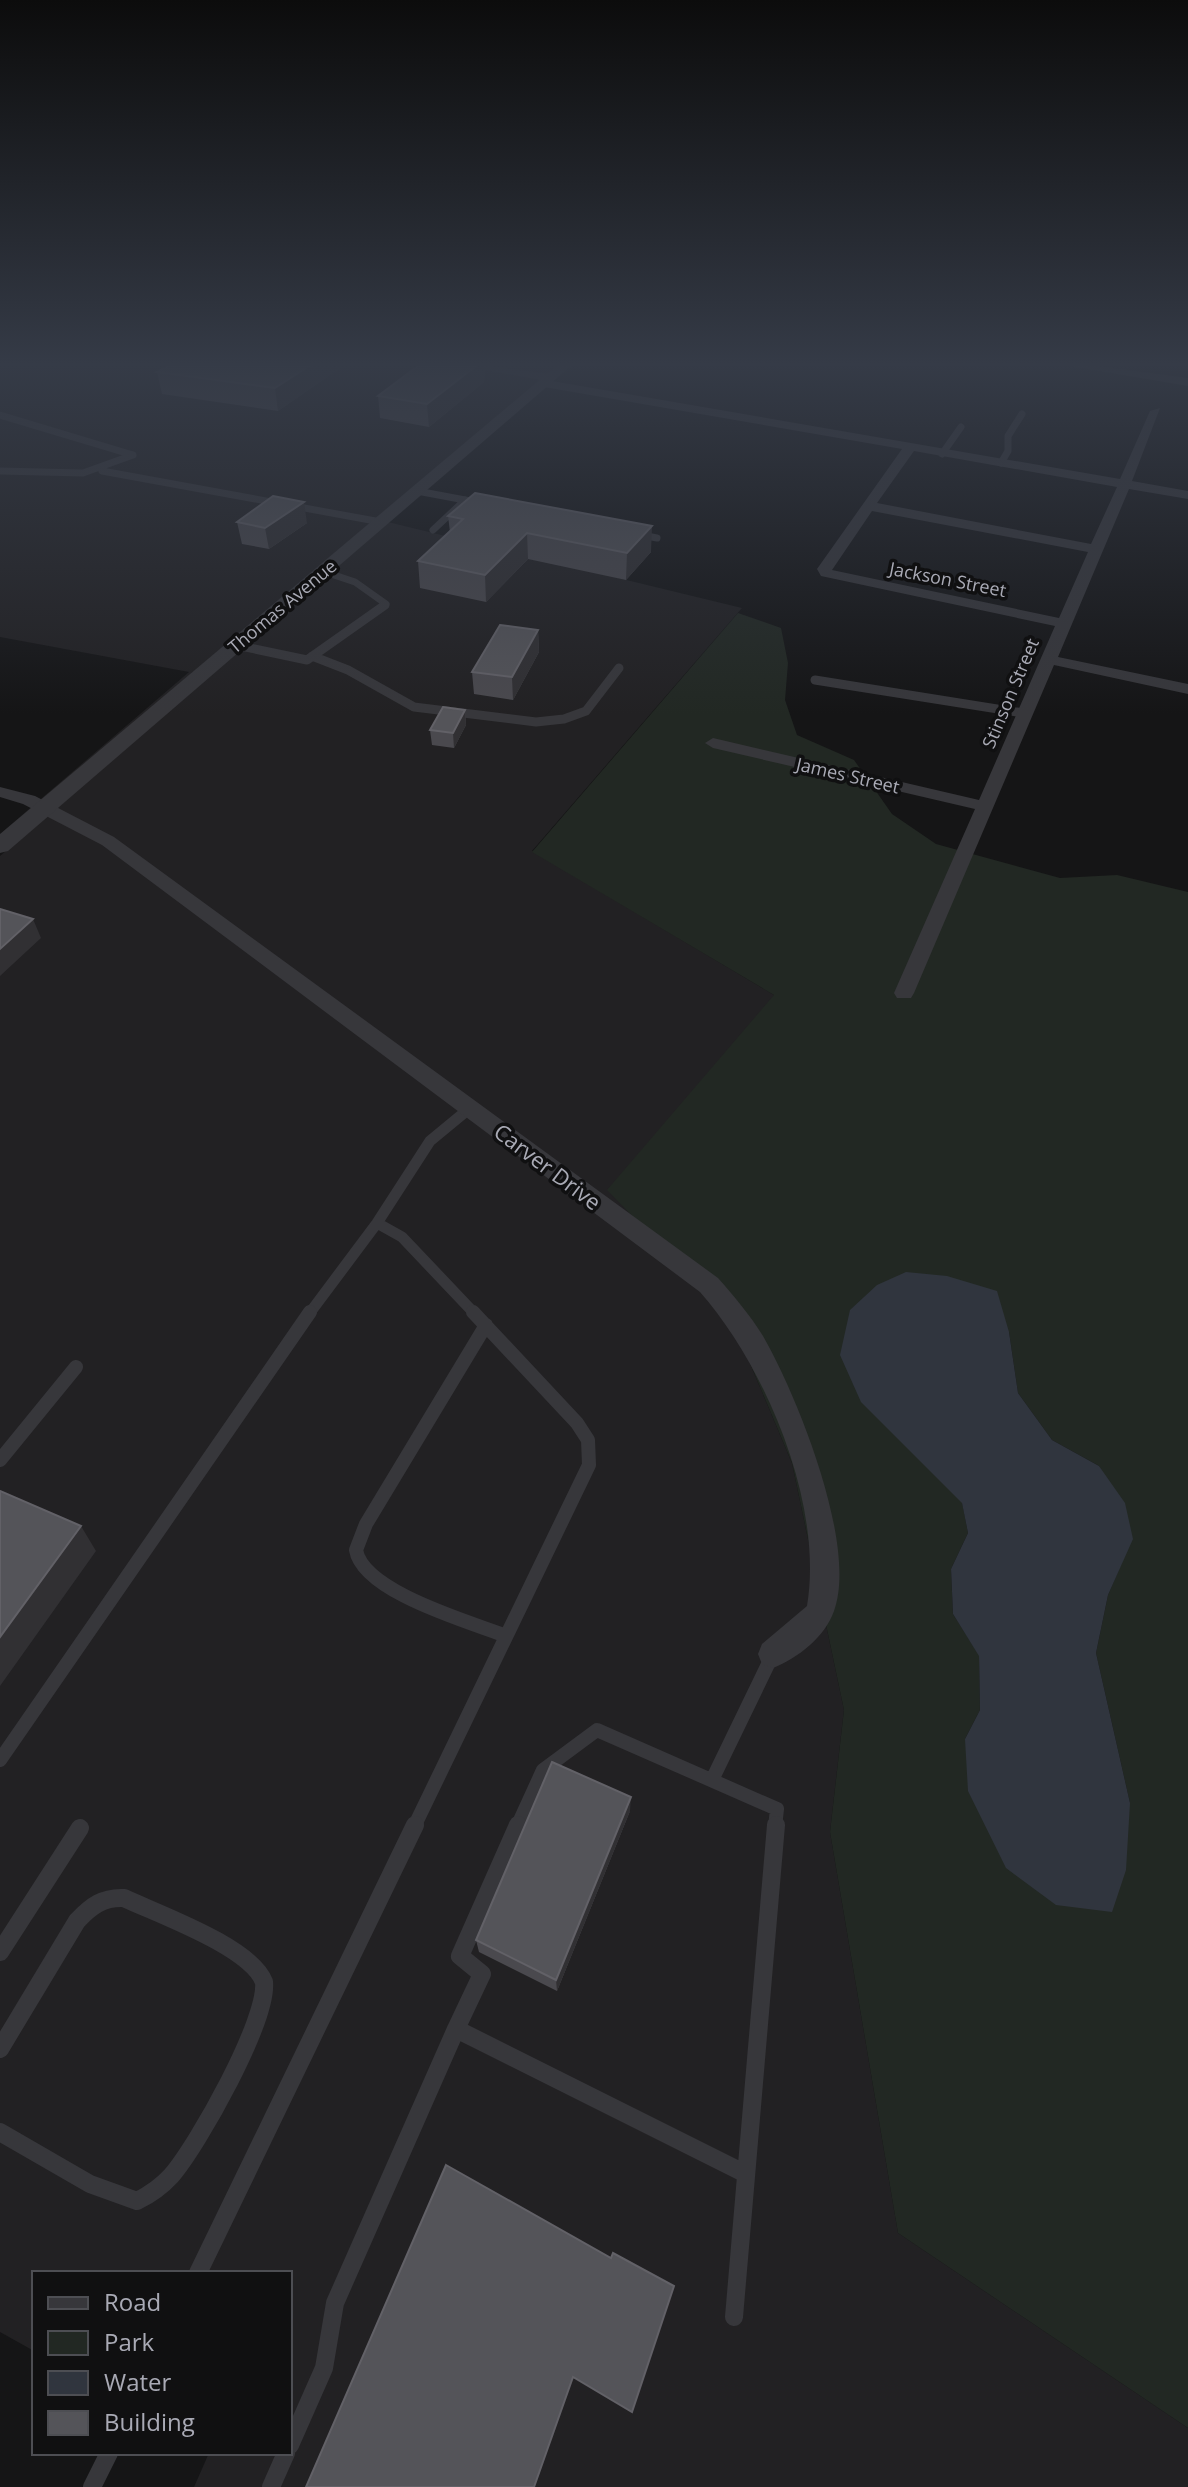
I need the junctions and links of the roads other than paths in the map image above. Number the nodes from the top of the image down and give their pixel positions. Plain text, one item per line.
1 (163, 482) edge
2 (427, 482) edge
3 (886, 482) edge
4 (1114, 482) edge
5 (1125, 484) junction
6 (417, 491) junction
7 (1188, 495) edge
8 (465, 500) junction
9 (494, 506) edge
10 (869, 506) junction
11 (381, 522) junction
12 (433, 530) dead end
13 (627, 532) edge
14 (657, 538) dead end
15 (1095, 549) junction
16 (322, 571) junction
17 (1062, 623) junction
18 (236, 645) junction
19 (312, 656) junction
20 (1046, 659) junction
21 (619, 668) dead end
22 (815, 680) dead end
23 (1188, 689) edge
24 (1023, 713) junction
25 (713, 743) dead end
26 (0, 792) edge
27 (983, 806) junction
28 (45, 808) junction
29 (0, 846) edge
30 (904, 993) dead end
31 (470, 1108) junction
32 (377, 1223) junction
33 (486, 1325) junction
34 (76, 1367) dead end
35 (0, 1460) edge
36 (506, 1636) junction
37 (773, 1654) joint
38 (0, 1760) edge
39 (712, 1780) junction
40 (80, 1828) dead end
41 (0, 1952) edge
42 (456, 2029) junction
43 (0, 2049) edge
44 (0, 2132) edge
45 (746, 2174) junction
46 (199, 2271) edge
47 (734, 2317) dead end
48 (292, 2440) edge
49 (108, 2455) edge
50 (285, 2455) edge
51 (92, 2487) edge
52 (271, 2487) edge

1 - 11 lane
2 - 6 street, Thomas Avenue
3 - 10 street
4 - 5 street
5 - 7 street
5 - 15 street, Stinson Street
6 - 8 lane
6 - 11 street, Thomas Avenue
8 - 9 lane
8 - 12 lane
10 - 15 street
10 - 17 street, Jackson Street
11 - 16 street, Thomas Avenue
13 - 14 lane
15 - 17 street, Stinson Street
16 - 18 street, Thomas Avenue
16 - 19 lane
17 - 20 street, Stinson Street
18 - 19 lane
18 - 28 street, Thomas Avenue
19 - 21 lane
20 - 23 street
20 - 24 street, Stinson Street
22 - 24 lane
24 - 27 street, Stinson Street
25 - 27 street, James Street
26 - 28 street, Carver Drive
27 - 30 street, Stinson Street
28 - 29 street, Thomas Avenue
28 - 31 street, Carver Drive
31 - 32 lane
31 - 37 street, Carver Drive
32 - 33 lane
32 - 38 lane
33 - 36 lane
33 - 36 lane
34 - 35 lane
36 - 46 lane
37 - 39 lane
39 - 42 lane
39 - 45 lane
40 - 41 lane
42 - 45 lane
42 - 48 lane
43 - 44 lane
45 - 47 lane
49 - 51 lane
50 - 52 lane

